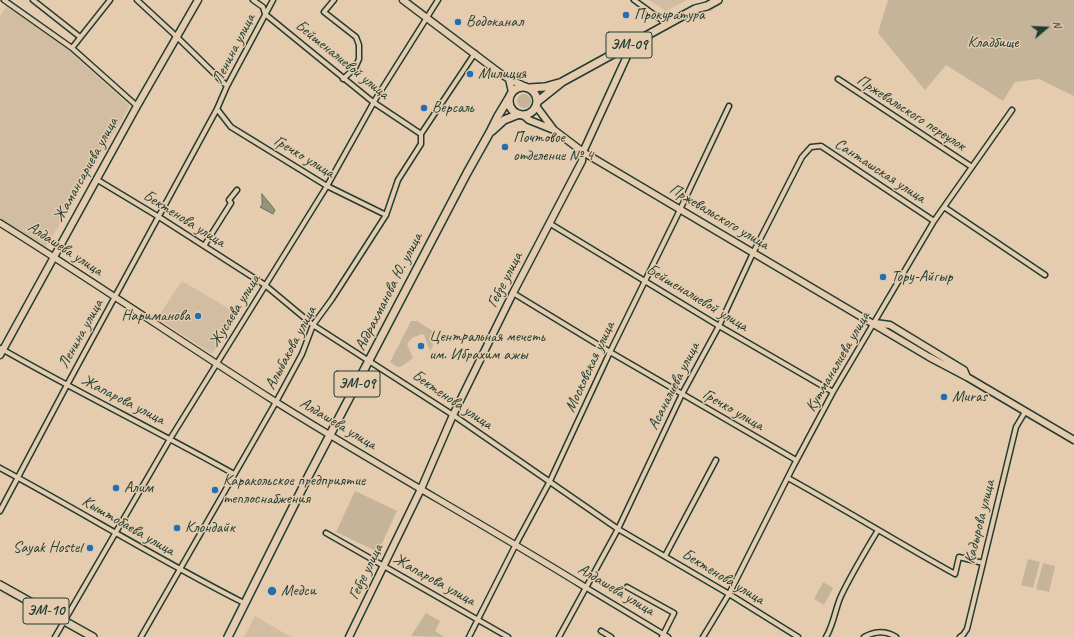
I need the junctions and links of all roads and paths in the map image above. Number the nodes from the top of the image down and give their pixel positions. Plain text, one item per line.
1 (4, 0) edge
2 (32, 0) edge
3 (110, 0) edge
4 (137, 0) edge
5 (198, 0) edge
6 (253, 0) edge
7 (273, 0) edge
8 (334, 0) edge
9 (403, 0) edge
10 (438, 0) edge
11 (634, 0) edge
12 (703, 0) edge
13 (718, 0) edge
14 (695, 9) junction
15 (265, 14) junction
16 (427, 18) junction
17 (668, 24) junction
18 (80, 37) junction
19 (177, 37) junction
20 (633, 43) junction
21 (72, 48) junction
22 (475, 53) junction
23 (343, 79) junction
24 (509, 79) junction
25 (838, 79) dead end
26 (562, 82) junction
27 (227, 86) junction
28 (528, 88) junction
29 (511, 94) junction
30 (373, 102) junction
31 (537, 104) junction
32 (137, 106) junction
33 (729, 106) dead end
34 (217, 109) junction
35 (1012, 110) dead end
36 (521, 114) junction
37 (554, 130) junction
38 (490, 132) junction
39 (421, 134) junction
40 (811, 146) joint
41 (583, 152) junction
42 (972, 167) junction
43 (96, 179) junction
44 (327, 186) junction
45 (237, 190) dead end
46 (944, 207) junction
47 (680, 209) junction
48 (386, 216) junction
49 (159, 217) junction
50 (934, 221) junction
51 (0, 223) edge
52 (549, 223) junction
53 (204, 246) junction
54 (753, 253) junction
55 (53, 256) junction
56 (1045, 274) dead end
57 (644, 281) junction
58 (265, 285) junction
59 (513, 293) junction
60 (115, 296) junction
61 (874, 323) junction
62 (313, 325) junction
63 (719, 326) junction
64 (1, 351) edge
65 (610, 352) junction
66 (370, 360) junction
67 (217, 363) junction
68 (66, 385) junction
69 (833, 392) junction
70 (682, 394) junction
71 (276, 402) junction
72 (1026, 412) junction
73 (453, 415) junction
74 (330, 435) junction
75 (170, 439) junction
76 (1074, 440) edge
77 (716, 460) dead end
78 (796, 460) junction
79 (0, 468) edge
80 (234, 474) junction
81 (18, 478) junction
82 (788, 478) junction
83 (550, 481) junction
84 (421, 489) junction
85 (0, 511) edge
86 (618, 528) junction
87 (878, 530) junction
88 (116, 532) junction
89 (326, 533) dead end
90 (516, 544) junction
91 (665, 556) junction
92 (983, 563) junction
93 (383, 566) junction
94 (179, 569) junction
95 (0, 585) edge
96 (585, 587) junction
97 (627, 587) dead end
98 (729, 594) junction
99 (244, 604) junction
100 (478, 619) junction
101 (64, 621) junction
102 (601, 631) dead end
103 (662, 636) edge
104 (55, 637) edge
105 (93, 637) edge
106 (142, 637) edge
107 (228, 637) edge
108 (349, 637) edge
109 (469, 637) edge
110 (508, 637) edge
111 (559, 637) edge
112 (611, 637) edge
113 (668, 637) edge
114 (703, 637) edge
115 (798, 637) edge
116 (826, 637) edge
117 (864, 637) edge
118 (896, 637) edge
119 (960, 637) edge

1 - 21 street
2 - 18 street
3 - 18 street
4 - 19 street
5 - 19 main road, Жамансариева улица
6 - 15 street, Бейшеналиевой улица
7 - 15 street, Ленина улица
8 - 23 street
9 - 16 main road
10 - 16 street, Жусаева улица
11 - 17 street
12 - 14 highway, ЭМ-09
13 - 14 highway, ЭМ-09
14 - 17 highway, ЭМ-09
15 - 23 street, Бейшеналиевой улица
15 - 27 street, Ленина улица
16 - 22 main road
16 - 30 street, Жусаева улица
17 - 20 highway, ЭМ-09
18 - 21 street
19 - 27 street
19 - 32 main road, Жамансариева улица
20 - 26 highway, ЭМ-09
20 - 41 main road, Гебзе улица
21 - 32 street
22 - 24 main road
22 - 39 street, Алыбакова улица
23 - 30 street, Бейшеналиевой улица
24 - 28 main road
24 - 29 main road
25 - 42 street, Пржевальского переулок
26 - 28 highway, ЭМ-09
26 - 31 highway, ЭМ-09
27 - 34 street, Ленина улица
28 - 29 highway, ЭМ-09
28 - 31 highway
29 - 36 highway
29 - 38 highway, Абдрахманова Ю. улица / ЭМ-09
30 - 39 street, Бейшеналиевой улица
30 - 44 street, Жусаева улица
31 - 36 highway, ЭМ-09
31 - 37 main road, Пржевальского улица
32 - 43 main road, Жамансариева улица
33 - 47 street, Московская улица
34 - 44 street, Гречко улица
34 - 49 street, Ленина улица
35 - 42 street, Кутманалиева улица
36 - 37 main road, Пржевальского улица
36 - 38 highway, Абдрахманова Ю. улица / ЭМ-09
37 - 41 main road, Пржевальского улица
38 - 66 highway, Абдрахманова Ю. улица / ЭМ-09
39 - 48 street, Алыбакова улица
40 - 50 street, Санташская улица
40 - 54 street, Асаналиева улица
41 - 47 main road, Пржевальского улица
41 - 52 main road, Гебзе улица
42 - 46 street, Кутманалиева улица
43 - 49 street, Бектенова улица
43 - 55 main road, Жамансариева улица
44 - 48 street, Гречко улица
44 - 58 street, Жусаева улица
45 - 53 street
46 - 50 street, Кутманалиева улица
46 - 56 street
47 - 54 main road, Пржевальского улица
47 - 57 street, Московская улица
48 - 62 street, Алыбакова улица
49 - 53 street, Бектенова улица
49 - 60 street, Ленина улица
50 - 61 street, Кутманалиева улица
51 - 55 street, Алдашева улица
52 - 57 street, Бейшеналиевой улица
52 - 59 main road, Гебзе улица
53 - 58 street, Бектенова улица
54 - 61 main road, Пржевальского улица
54 - 63 street, Асаналиева улица
55 - 60 street, Алдашева улица
55 - 64 main road, Жамансариева улица
57 - 63 street, Бейшеналиевой улица
57 - 65 street, Московская улица
58 - 62 street, Бектенова улица
58 - 67 street, Жусаева улица
59 - 65 street, Гречко улица
59 - 73 main road, Гебзе улица
60 - 67 street, Алдашева улица
60 - 68 street, Ленина улица
61 - 69 street, Кутманалиева улица
61 - 72 main road, Пржевальского улица
62 - 66 street, Бектенова улица
62 - 71 street, Алыбакова улица
63 - 69 street, Бейшеналиевой улица
63 - 70 street, Асаналиева улица
64 - 68 street, Жапарова улица
65 - 70 street, Гречко улица
65 - 83 street, Московская улица
66 - 73 street, Бектенова улица
66 - 74 highway, Абдрахманова Ю. улица / ЭМ-09
67 - 71 street, Алдашева улица
67 - 75 street, Жусаева улица
68 - 75 street, Жапарова улица
68 - 81 street, Ленина улица
69 - 78 street, Кутманалиева улица
70 - 78 street, Гречко улица
70 - 86 street, Асаналиева улица
71 - 74 street, Алдашева улица
71 - 80 street, Алыбакова улица
72 - 76 main road, Пржевальского улица
72 - 92 street, Кадырова улица
73 - 83 street, Бектенова улица
73 - 84 main road, Гебзе улица
74 - 84 street, Алдашева улица
74 - 99 highway, Абдрахманова Ю. улица / ЭМ-09
75 - 80 street, Жапарова улица
75 - 88 street, Жусаева улица
77 - 91 street
78 - 82 street, Кутманалиева улица
79 - 81 street, Кыштобаева улица
80 - 94 street, Алыбакова улица
81 - 85 street, Ленина улица
81 - 88 street, Кыштобаева улица
82 - 87 street
82 - 98 street, Кутманалиева улица
83 - 86 street, Бектенова улица
83 - 90 street, Московская улица
84 - 90 street, Алдашева улица
84 - 93 main road, Гебзе улица
86 - 91 street, Бектенова улица
86 - 96 street, Асаналиева улица
87 - 92 street
87 - 116 street
88 - 94 street, Кыштобаева улица
88 - 101 street, Жусаева улица
89 - 93 street, Жапарова улица
90 - 96 street, Алдашева улица
90 - 100 street, Московская улица
91 - 98 street, Бектенова улица
92 - 119 street, Кадырова улица
93 - 100 street, Жапарова улица
93 - 108 main road, Гебзе улица
94 - 99 street, Кыштобаева улица
94 - 106 street, Алыбакова улица
95 - 101 highway, ЭМ-10
96 - 103 street, Алдашева улица
96 - 111 street, Асаналиева улица
97 - 103 street
98 - 114 street, Кутманалиева улица
98 - 115 street, Бектенова улица
99 - 107 highway, Абдрахманова Ю. улица / ЭМ-09
100 - 109 street, Московская улица
100 - 110 street, Жапарова улица
101 - 104 street, Жусаева улица
101 - 105 highway, ЭМ-10
102 - 112 street
103 - 113 street, Алдашева улица
117 - 118 street

